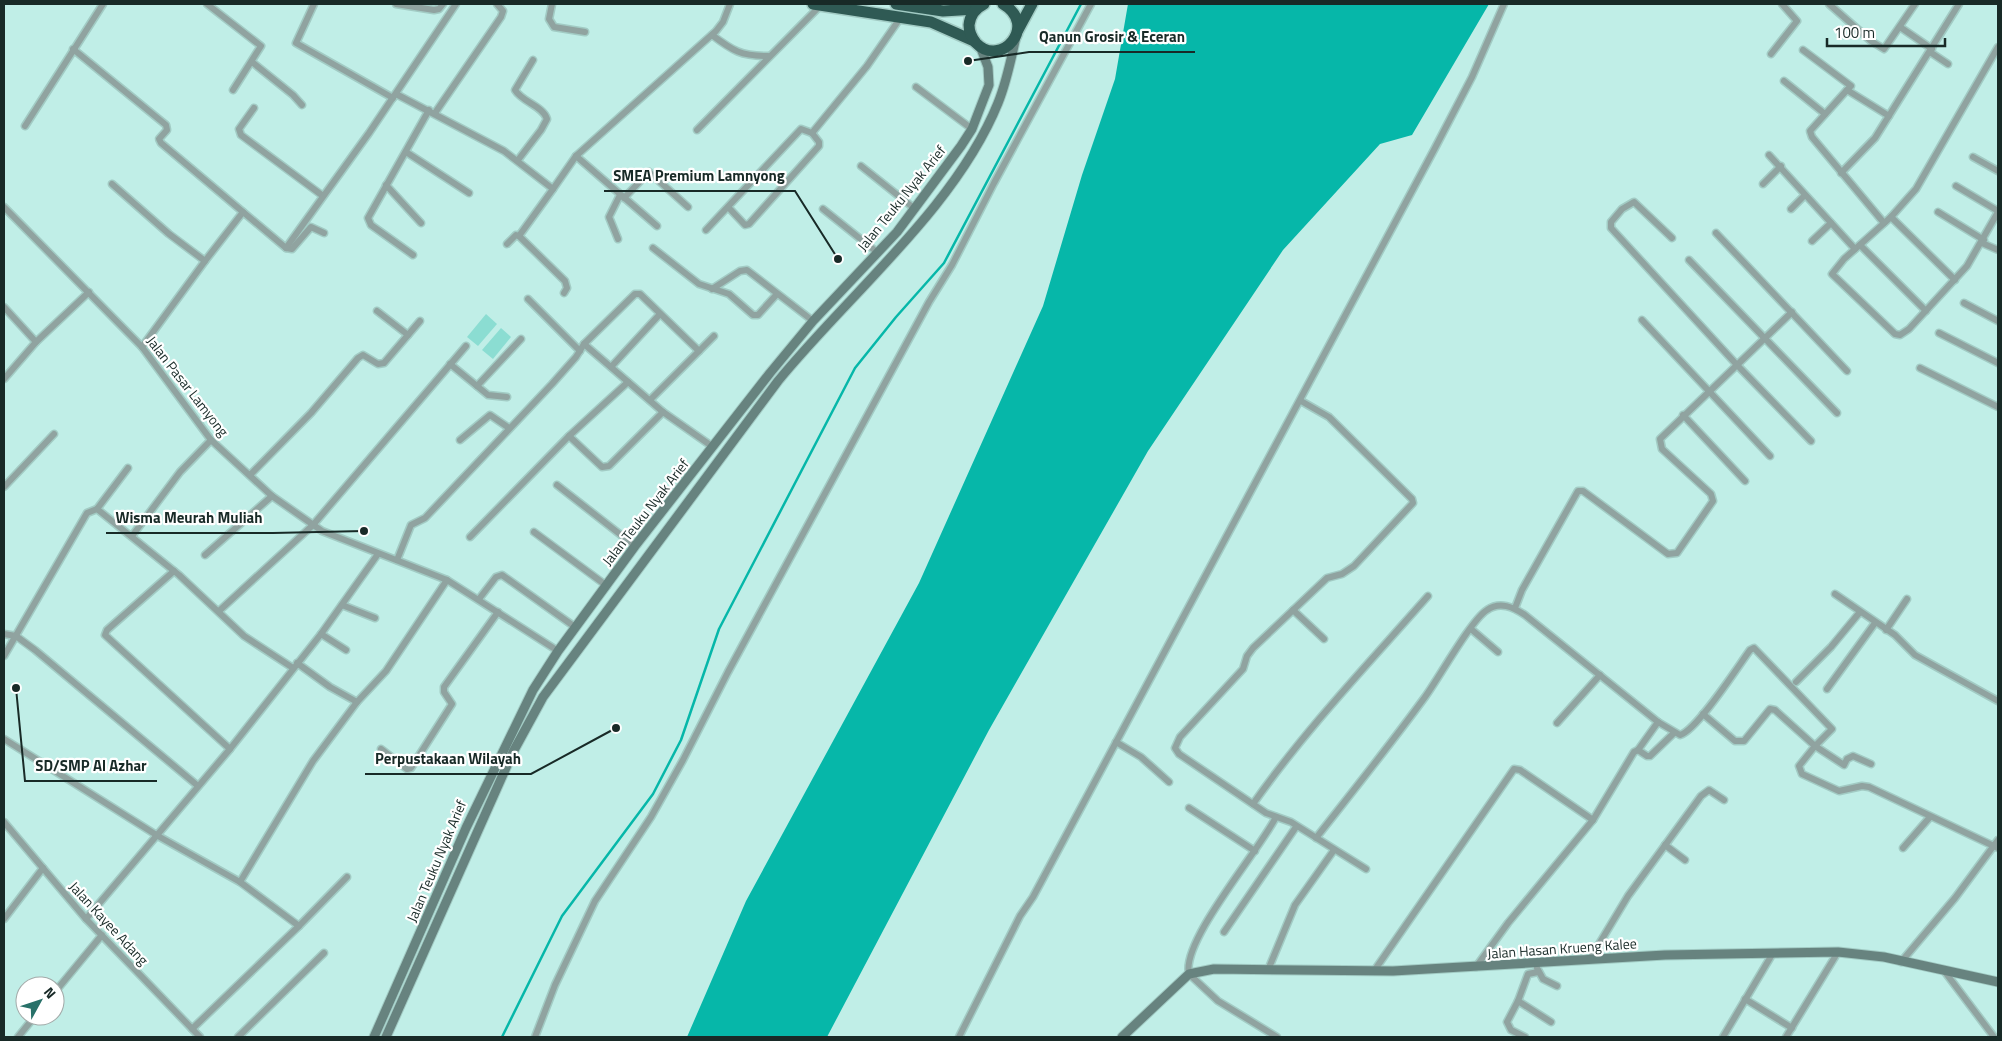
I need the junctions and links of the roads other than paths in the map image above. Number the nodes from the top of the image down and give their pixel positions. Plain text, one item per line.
1 (103, 4) edge
2 (207, 4) edge
3 (314, 4) edge
4 (396, 4) edge
5 (456, 4) edge
6 (497, 4) edge
7 (552, 4) edge
8 (730, 4) edge
9 (817, 4) edge
10 (896, 4) edge
11 (1003, 4) edge
12 (1032, 4) edge
13 (1091, 4) edge
14 (1504, 4) edge
15 (1782, 4) edge
16 (1829, 4) edge
17 (1915, 4) edge
18 (1959, 4) edge
19 (441, 5) edge
20 (980, 7) edge
21 (901, 17) junction
22 (1900, 27) junction
23 (585, 32) dead end
24 (1017, 33) junction
25 (712, 35) junction
26 (977, 44) junction
27 (1998, 47) edge
28 (73, 49) junction
29 (1803, 50) dead end
30 (1931, 50) junction
31 (1771, 54) dead end
32 (768, 56) junction
33 (533, 60) dead end
34 (252, 62) junction
35 (1948, 64) dead end
36 (1784, 81) dead end
37 (916, 86) dead end
38 (233, 90) dead end
39 (1847, 90) junction
40 (394, 96) junction
41 (302, 105) dead end
42 (254, 108) dead end
43 (432, 112) junction
44 (1825, 114) junction
45 (1889, 116) junction
46 (25, 126) dead end
47 (972, 129) junction
48 (697, 130) dead end
49 (812, 133) junction
50 (406, 152) junction
51 (1769, 155) dead end
52 (576, 156) junction
53 (1973, 157) dead end
54 (518, 160) junction
55 (861, 166) dead end
56 (1781, 166) junction
57 (1998, 171) edge
58 (1842, 173) junction
59 (112, 184) dead end
60 (1763, 184) dead end
61 (386, 185) junction
62 (1956, 186) dead end
63 (553, 189) junction
64 (469, 193) dead end
65 (1805, 195) junction
66 (323, 196) junction
67 (622, 196) junction
68 (4, 207) edge
69 (688, 207) dead end
70 (729, 208) junction
71 (823, 209) dead end
72 (915, 209) junction
73 (1791, 209) dead end
74 (243, 212) junction
75 (1938, 212) dead end
76 (1998, 215) edge
77 (1891, 217) junction
78 (421, 223) dead end
79 (1884, 223) junction
80 (1831, 224) junction
81 (657, 226) dead end
82 (706, 230) dead end
83 (1716, 232) dead end
84 (324, 233) dead end
85 (519, 236) junction
86 (1672, 238) dead end
87 (618, 239) dead end
88 (1812, 241) dead end
89 (1983, 241) junction
90 (507, 244) dead end
91 (1857, 247) junction
92 (286, 248) junction
93 (653, 248) dead end
94 (1998, 250) edge
95 (878, 253) junction
96 (413, 255) dead end
97 (1689, 260) dead end
98 (204, 261) junction
99 (1955, 280) junction
100 (712, 289) junction
101 (89, 292) junction
102 (564, 293) dead end
103 (777, 294) junction
104 (528, 299) dead end
105 (1964, 303) dead end
106 (4, 307) edge
107 (377, 310) dead end
108 (1926, 311) junction
109 (1792, 312) junction
110 (660, 314) junction
111 (1642, 320) dead end
112 (420, 321) dead end
113 (814, 321) junction
114 (1998, 321) edge
115 (1939, 333) dead end
116 (408, 335) junction
117 (714, 336) dead end
118 (1764, 338) junction
119 (521, 339) dead end
120 (36, 342) junction
121 (584, 344) junction
122 (466, 346) dead end
123 (142, 347) junction
124 (580, 351) junction
125 (699, 351) junction
126 (450, 364) junction
127 (1998, 364) edge
128 (1737, 365) junction
129 (611, 367) junction
130 (1920, 368) dead end
131 (1847, 371) dead end
132 (770, 374) junction
133 (4, 378) edge
134 (778, 381) junction
135 (628, 382) junction
136 (477, 386) junction
137 (1710, 390) junction
138 (506, 397) dead end
139 (650, 400) junction
140 (1300, 401) junction
141 (1998, 407) edge
142 (663, 412) junction
143 (1837, 413) dead end
144 (1683, 415) junction
145 (509, 428) junction
146 (54, 434) dead end
147 (569, 436) junction
148 (211, 440) junction
149 (460, 440) dead end
150 (1811, 441) dead end
151 (714, 447) junction
152 (1770, 456) dead end
153 (128, 468) dead end
154 (250, 476) junction
155 (1745, 481) dead end
156 (556, 485) dead end
157 (4, 487) edge
158 (272, 496) junction
159 (97, 509) junction
160 (313, 525) junction
161 (534, 532) dead end
162 (132, 536) junction
163 (470, 537) dead end
164 (636, 546) junction
165 (378, 554) junction
166 (205, 555) dead end
167 (397, 560) junction
168 (174, 571) junction
169 (447, 580) junction
170 (606, 586) junction
171 (1835, 594) dead end
172 (1428, 596) dead end
173 (479, 599) junction
174 (1907, 599) dead end
175 (342, 605) junction
176 (1515, 608) junction
177 (1293, 610) junction
178 (219, 611) junction
179 (498, 612) junction
180 (1860, 612) junction
181 (375, 618) dead end
182 (1875, 623) junction
183 (575, 627) junction
184 (1471, 629) junction
185 (1886, 630) junction
186 (4, 634) edge
187 (321, 634) junction
188 (16, 636) junction
189 (1324, 639) dead end
190 (346, 650) dead end
191 (558, 650) junction
192 (1498, 652) dead end
193 (4, 656) edge
194 (295, 666) junction
195 (1600, 675) junction
196 (1796, 682) dead end
197 (1827, 690) dead end
198 (1998, 701) edge
199 (357, 702) junction
200 (1703, 714) junction
201 (1658, 722) junction
202 (1557, 723) dead end
203 (1674, 733) junction
204 (4, 738) edge
205 (1116, 742) junction
206 (1815, 746) junction
207 (230, 749) junction
208 (381, 749) dead end
209 (1638, 750) junction
210 (1871, 764) dead end
211 (1169, 782) dead end
212 (198, 786) junction
213 (1724, 800) dead end
214 (1253, 804) junction
215 (1189, 808) dead end
216 (1276, 816) junction
217 (1930, 817) junction
218 (1593, 820) junction
219 (4, 822) edge
220 (1296, 826) junction
221 (158, 836) junction
222 (1316, 838) junction
223 (1998, 840) edge
224 (1665, 845) junction
225 (1996, 847) edge
226 (1903, 848) dead end
227 (1334, 850) junction
228 (1255, 851) junction
229 (1685, 860) dead end
230 (43, 868) junction
231 (1366, 869) dead end
232 (347, 877) dead end
233 (240, 882) junction
234 (438, 906) junction
235 (4, 919) edge
236 (86, 919) junction
237 (299, 926) junction
238 (1224, 932) dead end
239 (102, 935) junction
240 (324, 952) dead end
241 (1838, 952) junction
242 (1773, 953) junction
243 (1590, 959) junction
244 (1538, 961) junction
245 (1901, 962) junction
246 (1476, 967) junction
247 (1268, 970) junction
248 (1374, 971) junction
249 (1538, 972) junction
250 (1945, 972) junction
251 (1189, 974) junction
252 (65, 980) edge
253 (1998, 982) edge
254 (1557, 986) dead end
255 (1745, 999) junction
256 (1518, 1002) junction
257 (1551, 1022) dead end
258 (27, 1026) edge
259 (1792, 1028) junction
260 (192, 1029) junction
261 (18, 1037) edge
262 (200, 1037) edge
263 (238, 1037) edge
264 (374, 1037) edge
265 (386, 1037) edge
266 (535, 1037) edge
267 (959, 1037) edge
268 (1122, 1037) edge
269 (1277, 1037) edge
270 (1525, 1037) edge
271 (1723, 1037) edge
272 (1786, 1037) edge
273 (1994, 1037) edge

1 - 28 street
2 - 34 street
3 - 40 street
4 - 19 street
5 - 40 street
6 - 43 street
7 - 23 street
8 - 25 street
9 - 21 highway
9 - 32 street
10 - 20 highway
11 - 24 highway
12 - 24 highway
13 - 266 street
14 - 140 street
15 - 31 street
16 - 22 street
17 - 22 street
18 - 30 street
20 - 26 highway
21 - 26 highway
21 - 49 street
22 - 30 street
24 - 26 highway
24 - 134 main road, Jalan Teuku Nyak Arief
25 - 32 street
25 - 52 street
26 - 47 main road, Jalan Teuku Nyak Arief
27 - 77 street
28 - 46 street
28 - 74 street
29 - 39 street
30 - 35 street
30 - 45 street
32 - 48 street
33 - 54 street
34 - 38 street
34 - 41 street
36 - 44 street
37 - 47 street
39 - 44 street
39 - 45 street
40 - 43 street
40 - 66 street
42 - 66 street
43 - 50 street
43 - 54 street
44 - 58 street
45 - 58 street
47 - 72 main road, Jalan Teuku Nyak Arief
49 - 70 street
49 - 70 street
50 - 61 street
50 - 64 street
51 - 56 street
52 - 63 street
52 - 67 street
53 - 57 street
54 - 63 street
55 - 72 street
56 - 60 street
56 - 65 street
58 - 79 street
59 - 98 street
61 - 78 street
61 - 96 street
62 - 76 street
63 - 85 street
65 - 73 street
65 - 80 street
66 - 92 street
67 - 69 street
67 - 81 street
67 - 87 street
68 - 101 street, Jalan Pasar Lamyong
70 - 82 street
71 - 95 street
72 - 95 main road, Jalan Teuku Nyak Arief
74 - 92 street
74 - 98 street
75 - 89 street
76 - 89 street
77 - 79 street
77 - 99 street
79 - 91 street
80 - 88 street
80 - 91 street
83 - 109 street
84 - 92 street
85 - 90 street
85 - 102 street
86 - 128 street
89 - 94 street
89 - 99 street
91 - 108 street
91 - 108 street
93 - 100 street
95 - 113 main road, Jalan Teuku Nyak Arief
97 - 118 street
98 - 123 street
99 - 108 street
100 - 103 street
100 - 103 street
101 - 120 street
101 - 123 street, Jalan Pasar Lamyong
103 - 113 street
104 - 124 street
105 - 114 street
106 - 120 street
107 - 116 street
109 - 118 street
109 - 131 street
110 - 121 street
110 - 125 street
110 - 129 street
111 - 137 street
112 - 116 street
113 - 132 main road, Jalan Teuku Nyak Arief
115 - 127 street
116 - 154 street
117 - 125 street
118 - 128 street
118 - 143 street
119 - 136 street
120 - 133 street
121 - 124 street
121 - 129 street
122 - 126 street
123 - 148 street, Jalan Pasar Lamyong
124 - 145 street
125 - 139 street
126 - 136 street
126 - 160 street
128 - 137 street
128 - 150 street
129 - 135 street
130 - 141 street
132 - 134 main road
132 - 151 main road, Jalan Teuku Nyak Arief
134 - 234 main road, Jalan Teuku Nyak Arief
135 - 139 street
135 - 147 street
136 - 138 street
137 - 144 street
137 - 152 street
139 - 142 street
140 - 177 street
140 - 205 street
142 - 147 street
142 - 151 street
144 - 155 street
144 - 176 street
145 - 149 street
145 - 167 street
146 - 157 street
147 - 163 street
148 - 154 street, Jalan Pasar Lamyong
148 - 162 street
151 - 164 main road, Jalan Teuku Nyak Arief
153 - 159 street
154 - 158 street, Jalan Pasar Lamyong
156 - 164 street
158 - 160 street, Jalan Pasar Lamyong
158 - 166 street
159 - 162 street
159 - 188 street
160 - 165 street, Jalan Pasar Lamyong
160 - 178 street
161 - 170 street
162 - 168 street
164 - 170 main road, Jalan Teuku Nyak Arief
165 - 167 street, Jalan Pasar Lamyong
165 - 175 street
167 - 169 street, Jalan Pasar Lamyong
168 - 178 street
168 - 207 street
169 - 173 street, Jalan Pasar Lamyong
169 - 199 street
170 - 183 main road, Jalan Teuku Nyak Arief
171 - 180 street
172 - 214 street
173 - 179 street, Jalan Pasar Lamyong
173 - 183 street
174 - 185 street
175 - 181 street
175 - 187 street
176 - 184 street
176 - 195 street
177 - 189 street
177 - 214 street
178 - 194 street
179 - 191 street, Jalan Pasar Lamyong
179 - 208 street
180 - 182 street
180 - 196 street
182 - 185 street
182 - 197 street
183 - 191 main road, Jalan Teuku Nyak Arief
184 - 192 street
184 - 222 street
185 - 198 street
186 - 188 street
187 - 190 street
187 - 194 street
188 - 193 street
188 - 212 street
191 - 234 main road, Jalan Teuku Nyak Arief
194 - 199 street
194 - 207 street
195 - 201 street
195 - 202 street
199 - 233 street
200 - 203 street
200 - 206 street
200 - 206 street
201 - 203 street
201 - 209 street
203 - 209 street
204 - 221 street
205 - 211 street
205 - 267 street
206 - 210 street
206 - 217 street
207 - 212 street
209 - 218 street
212 - 221 street
213 - 224 street
214 - 216 street
215 - 228 street
216 - 220 street
216 - 228 street
217 - 225 street
217 - 226 street
218 - 246 street
218 - 248 street
219 - 230 street, Jalan Kayee Adang
220 - 222 street
220 - 238 street
221 - 233 street
221 - 236 street
222 - 227 street
223 - 225 street
224 - 229 street
224 - 243 street
225 - 245 street
227 - 231 street
227 - 247 street
228 - 251 street
230 - 235 street
230 - 236 street, Jalan Kayee Adang
232 - 237 street
233 - 237 street
234 - 264 main road, Jalan Teuku Nyak Arief
234 - 265 main road, Jalan Teuku Nyak Arief
236 - 239 street, Jalan Kayee Adang
237 - 260 street
239 - 252 street
239 - 260 street, Jalan Kayee Adang
240 - 263 street
241 - 242 main road, Jalan Hasan Krueng Kalee
241 - 245 main road, Jalan Hasan Krueng Kalee
241 - 259 street
242 - 243 main road, Jalan Hasan Krueng Kalee
242 - 255 street
243 - 244 main road, Jalan Hasan Krueng Kalee
244 - 246 main road, Jalan Hasan Krueng Kalee
244 - 249 street
245 - 250 main road, Jalan Hasan Krueng Kalee
246 - 248 main road, Jalan Hasan Krueng Kalee
247 - 248 main road, Jalan Hasan Krueng Kalee
247 - 251 main road, Jalan Hasan Krueng Kalee
249 - 254 street
249 - 256 street
250 - 253 main road, Jalan Hasan Krueng Kalee
250 - 273 street
251 - 268 main road
251 - 269 street
255 - 259 street
255 - 271 street
256 - 257 street
256 - 270 street
258 - 261 street
259 - 272 street
260 - 262 street, Jalan Kayee Adang

